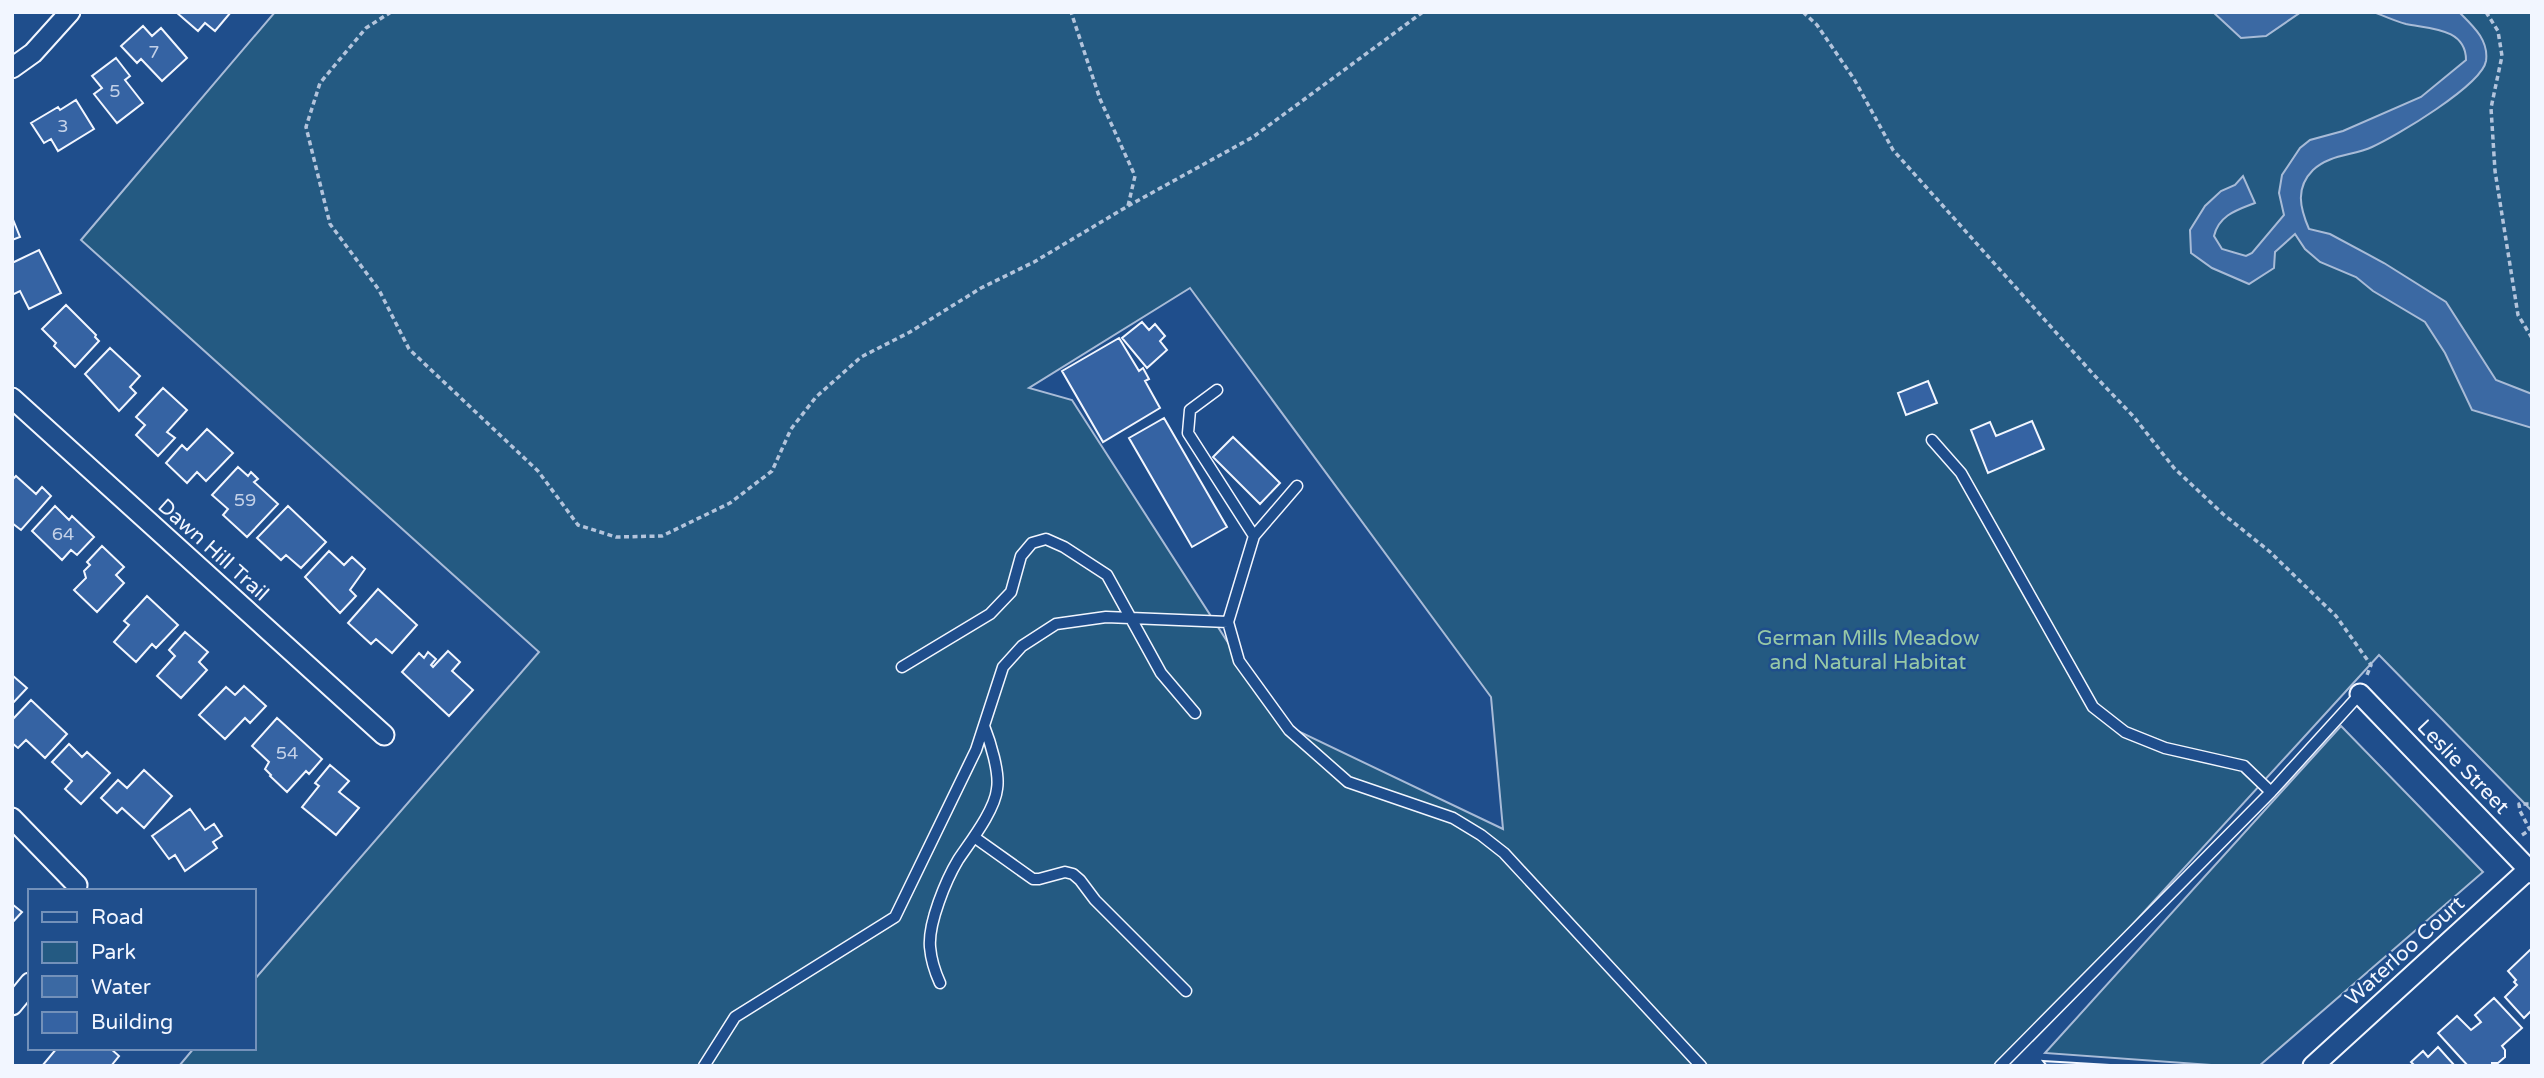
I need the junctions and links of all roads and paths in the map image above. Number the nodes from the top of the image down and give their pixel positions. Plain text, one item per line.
1 (70, 12) edge
2 (391, 12) edge
3 (1071, 12) edge
4 (1423, 12) edge
5 (1803, 12) edge
6 (2486, 12) edge
7 (12, 68) edge
8 (1128, 206) junction
9 (2532, 338) edge
10 (1217, 390) dead end
11 (14, 405) edge
12 (1933, 440) dead end
13 (1297, 486) dead end
14 (1254, 536) junction
15 (1130, 618) junction
16 (1228, 622) junction
17 (902, 667) dead end
18 (2360, 695) junction
19 (1195, 713) dead end
20 (984, 726) junction
21 (384, 735) dead end
22 (2271, 792) junction
23 (2532, 804) edge
24 (12, 818) edge
25 (974, 837) junction
26 (2502, 842) junction
27 (2530, 871) edge
28 (76, 889) edge
29 (940, 983) dead end
30 (28, 985) edge
31 (1186, 991) dead end
32 (12, 1005) edge
33 (704, 1066) edge
34 (1701, 1066) edge
35 (2000, 1066) edge
36 (2313, 1066) edge

1 - 7 street
2 - 8 path
3 - 8 path
4 - 8 path
5 - 18 path
6 - 9 path
10 - 14 lane
11 - 21 street, Dawn Hill Trail
12 - 22 lane
13 - 14 lane
14 - 16 lane
15 - 16 lane
15 - 17 lane
15 - 19 lane
15 - 20 lane
16 - 34 lane
18 - 22 lane
18 - 26 street, Leslie Street
20 - 25 lane
20 - 33 lane
22 - 35 lane
23 - 26 path
24 - 28 street
25 - 29 lane
25 - 31 lane
26 - 27 street, Leslie Street
27 - 36 street, Waterloo Court
30 - 32 street

